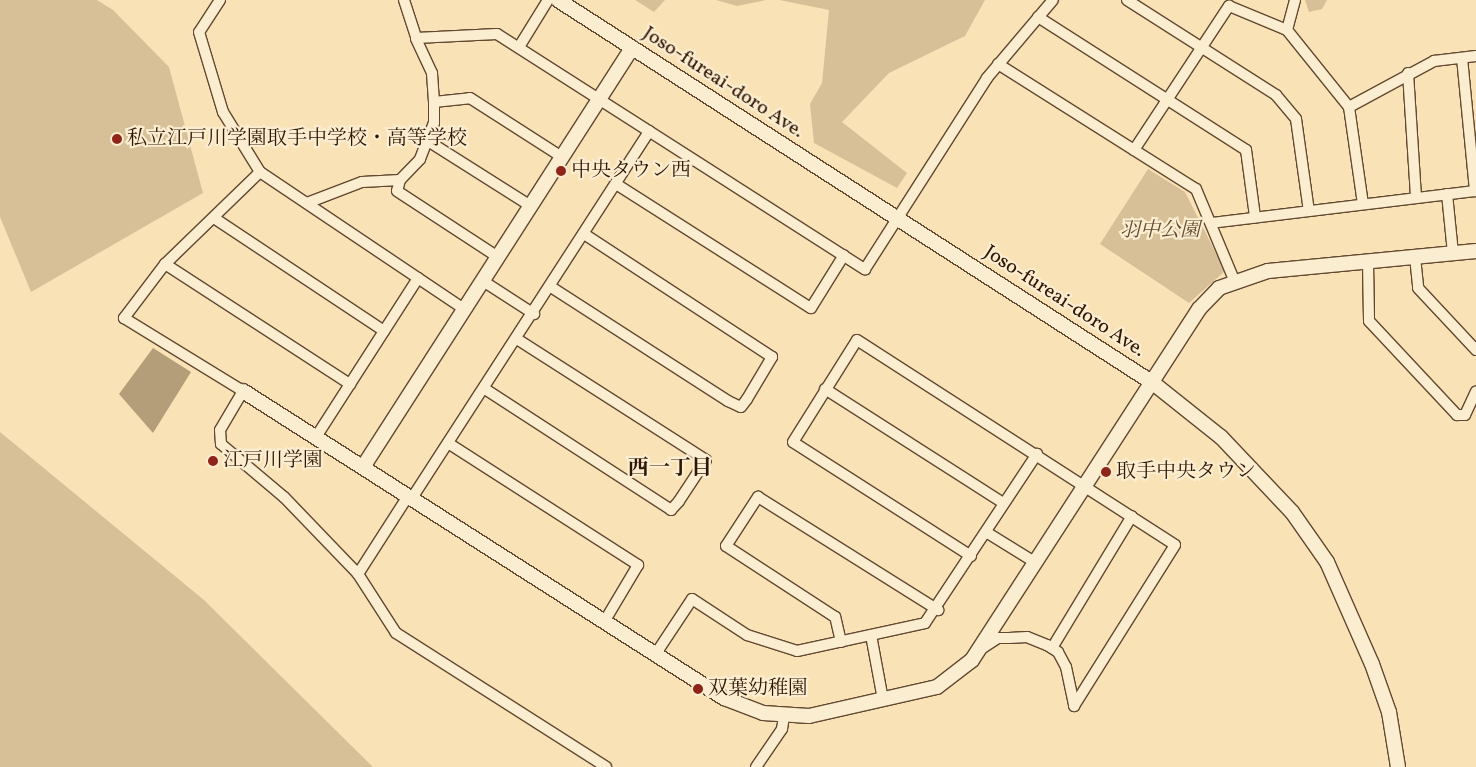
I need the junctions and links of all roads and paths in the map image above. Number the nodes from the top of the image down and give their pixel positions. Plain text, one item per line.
1 (220, 0) edge
2 (404, 0) edge
3 (548, 0) edge
4 (558, 0) edge
5 (1053, 0) edge
6 (1127, 0) edge
7 (1295, 0) edge
8 (1038, 17) junction
9 (1287, 30) junction
10 (416, 38) junction
11 (519, 47) junction
12 (632, 48) junction
13 (1201, 48) junction
14 (1476, 56) edge
15 (1462, 58) junction
16 (998, 64) junction
17 (1408, 73) junction
18 (1168, 99) junction
19 (598, 101) junction
20 (434, 102) junction
21 (1349, 107) junction
22 (648, 131) junction
23 (428, 141) junction
24 (1134, 150) junction
25 (562, 157) junction
26 (260, 172) junction
27 (400, 180) junction
28 (616, 184) junction
29 (1475, 191) edge
30 (1447, 194) junction
31 (1416, 198) junction
32 (307, 202) junction
33 (1363, 204) junction
34 (531, 206) junction
35 (1309, 211) junction
36 (1255, 217) junction
37 (214, 218) junction
38 (897, 219) junction
39 (1211, 222) junction
40 (584, 234) junction
41 (1476, 251) edge
42 (1453, 253) junction
43 (844, 255) junction
44 (498, 257) junction
45 (1415, 257) junction
46 (1368, 262) junction
47 (165, 264) junction
48 (418, 278) junction
49 (1234, 280) junction
50 (483, 281) junction
51 (551, 287) junction
52 (464, 309) junction
53 (534, 314) junction
54 (384, 330) junction
55 (518, 339) junction
56 (1476, 350) edge
57 (1153, 383) junction
58 (350, 384) junction
59 (485, 389) junction
60 (825, 389) junction
61 (244, 391) junction
62 (1476, 392) edge
63 (316, 437) junction
64 (448, 443) junction
65 (1037, 454) junction
66 (363, 467) junction
67 (1086, 486) junction
68 (410, 497) junction
69 (1003, 503) junction
70 (1132, 516) junction
71 (986, 532) junction
72 (971, 556) junction
73 (1036, 563) junction
74 (358, 574) junction
75 (938, 610) junction
76 (604, 622) junction
77 (870, 635) junction
78 (841, 642) junction
79 (1052, 648) junction
80 (981, 649) junction
81 (655, 655) junction
82 (883, 700) junction
83 (784, 716) junction
84 (606, 767) edge
85 (756, 767) edge
86 (1398, 767) edge

1 - 26 street
2 - 10 street
3 - 11 street
4 - 12 street, Joso-fureai-doro Ave.
5 - 8 street
6 - 13 street
7 - 9 street
8 - 16 street
8 - 18 street
9 - 13 street
9 - 21 street
10 - 11 street
10 - 20 street
11 - 19 street
12 - 19 street
12 - 38 street, Joso-fureai-doro Ave.
13 - 18 street
13 - 35 street
14 - 15 street
15 - 17 street
15 - 29 street
16 - 24 street
16 - 38 street
17 - 21 street
17 - 31 street
18 - 24 street
18 - 36 street
19 - 22 street
19 - 25 street
20 - 23 street
20 - 25 street
21 - 33 street
22 - 28 street
22 - 43 street
23 - 27 street
23 - 34 street
24 - 39 street
25 - 34 street
26 - 32 street
26 - 37 street
27 - 32 street
27 - 44 street
28 - 40 street
28 - 43 street
29 - 30 street
30 - 31 street
30 - 42 street
31 - 33 street
32 - 48 street
33 - 35 street
34 - 44 street
35 - 36 street
36 - 39 street
37 - 47 street
37 - 54 street
38 - 43 street
38 - 57 street, Joso-fureai-doro Ave.
39 - 49 street
40 - 51 street
40 - 51 street
41 - 42 street
42 - 45 street
44 - 50 street
45 - 46 street
45 - 56 street
46 - 49 street
46 - 62 street
47 - 58 street
47 - 61 street
48 - 52 street
48 - 54 street
49 - 57 street
50 - 52 street
50 - 53 street
51 - 53 street
52 - 66 street
53 - 55 street
54 - 58 street
55 - 59 street
55 - 59 street
57 - 67 street
57 - 86 street, Joso-fureai-doro Ave.
58 - 63 street
59 - 64 street
60 - 65 street
60 - 69 street
60 - 72 street
61 - 63 street
61 - 74 street
63 - 66 street
64 - 68 street
64 - 76 street
65 - 67 street
65 - 69 street
66 - 68 street
67 - 70 street
67 - 73 street
68 - 74 street
68 - 76 street
69 - 71 street
70 - 79 street
70 - 79 street
71 - 72 street
71 - 73 street
72 - 75 street
73 - 80 street
74 - 84 street
75 - 77 street
75 - 78 street
76 - 81 street
77 - 78 street
77 - 82 street
78 - 81 street
79 - 80 street
80 - 82 street
81 - 83 street
82 - 83 street
83 - 85 street

